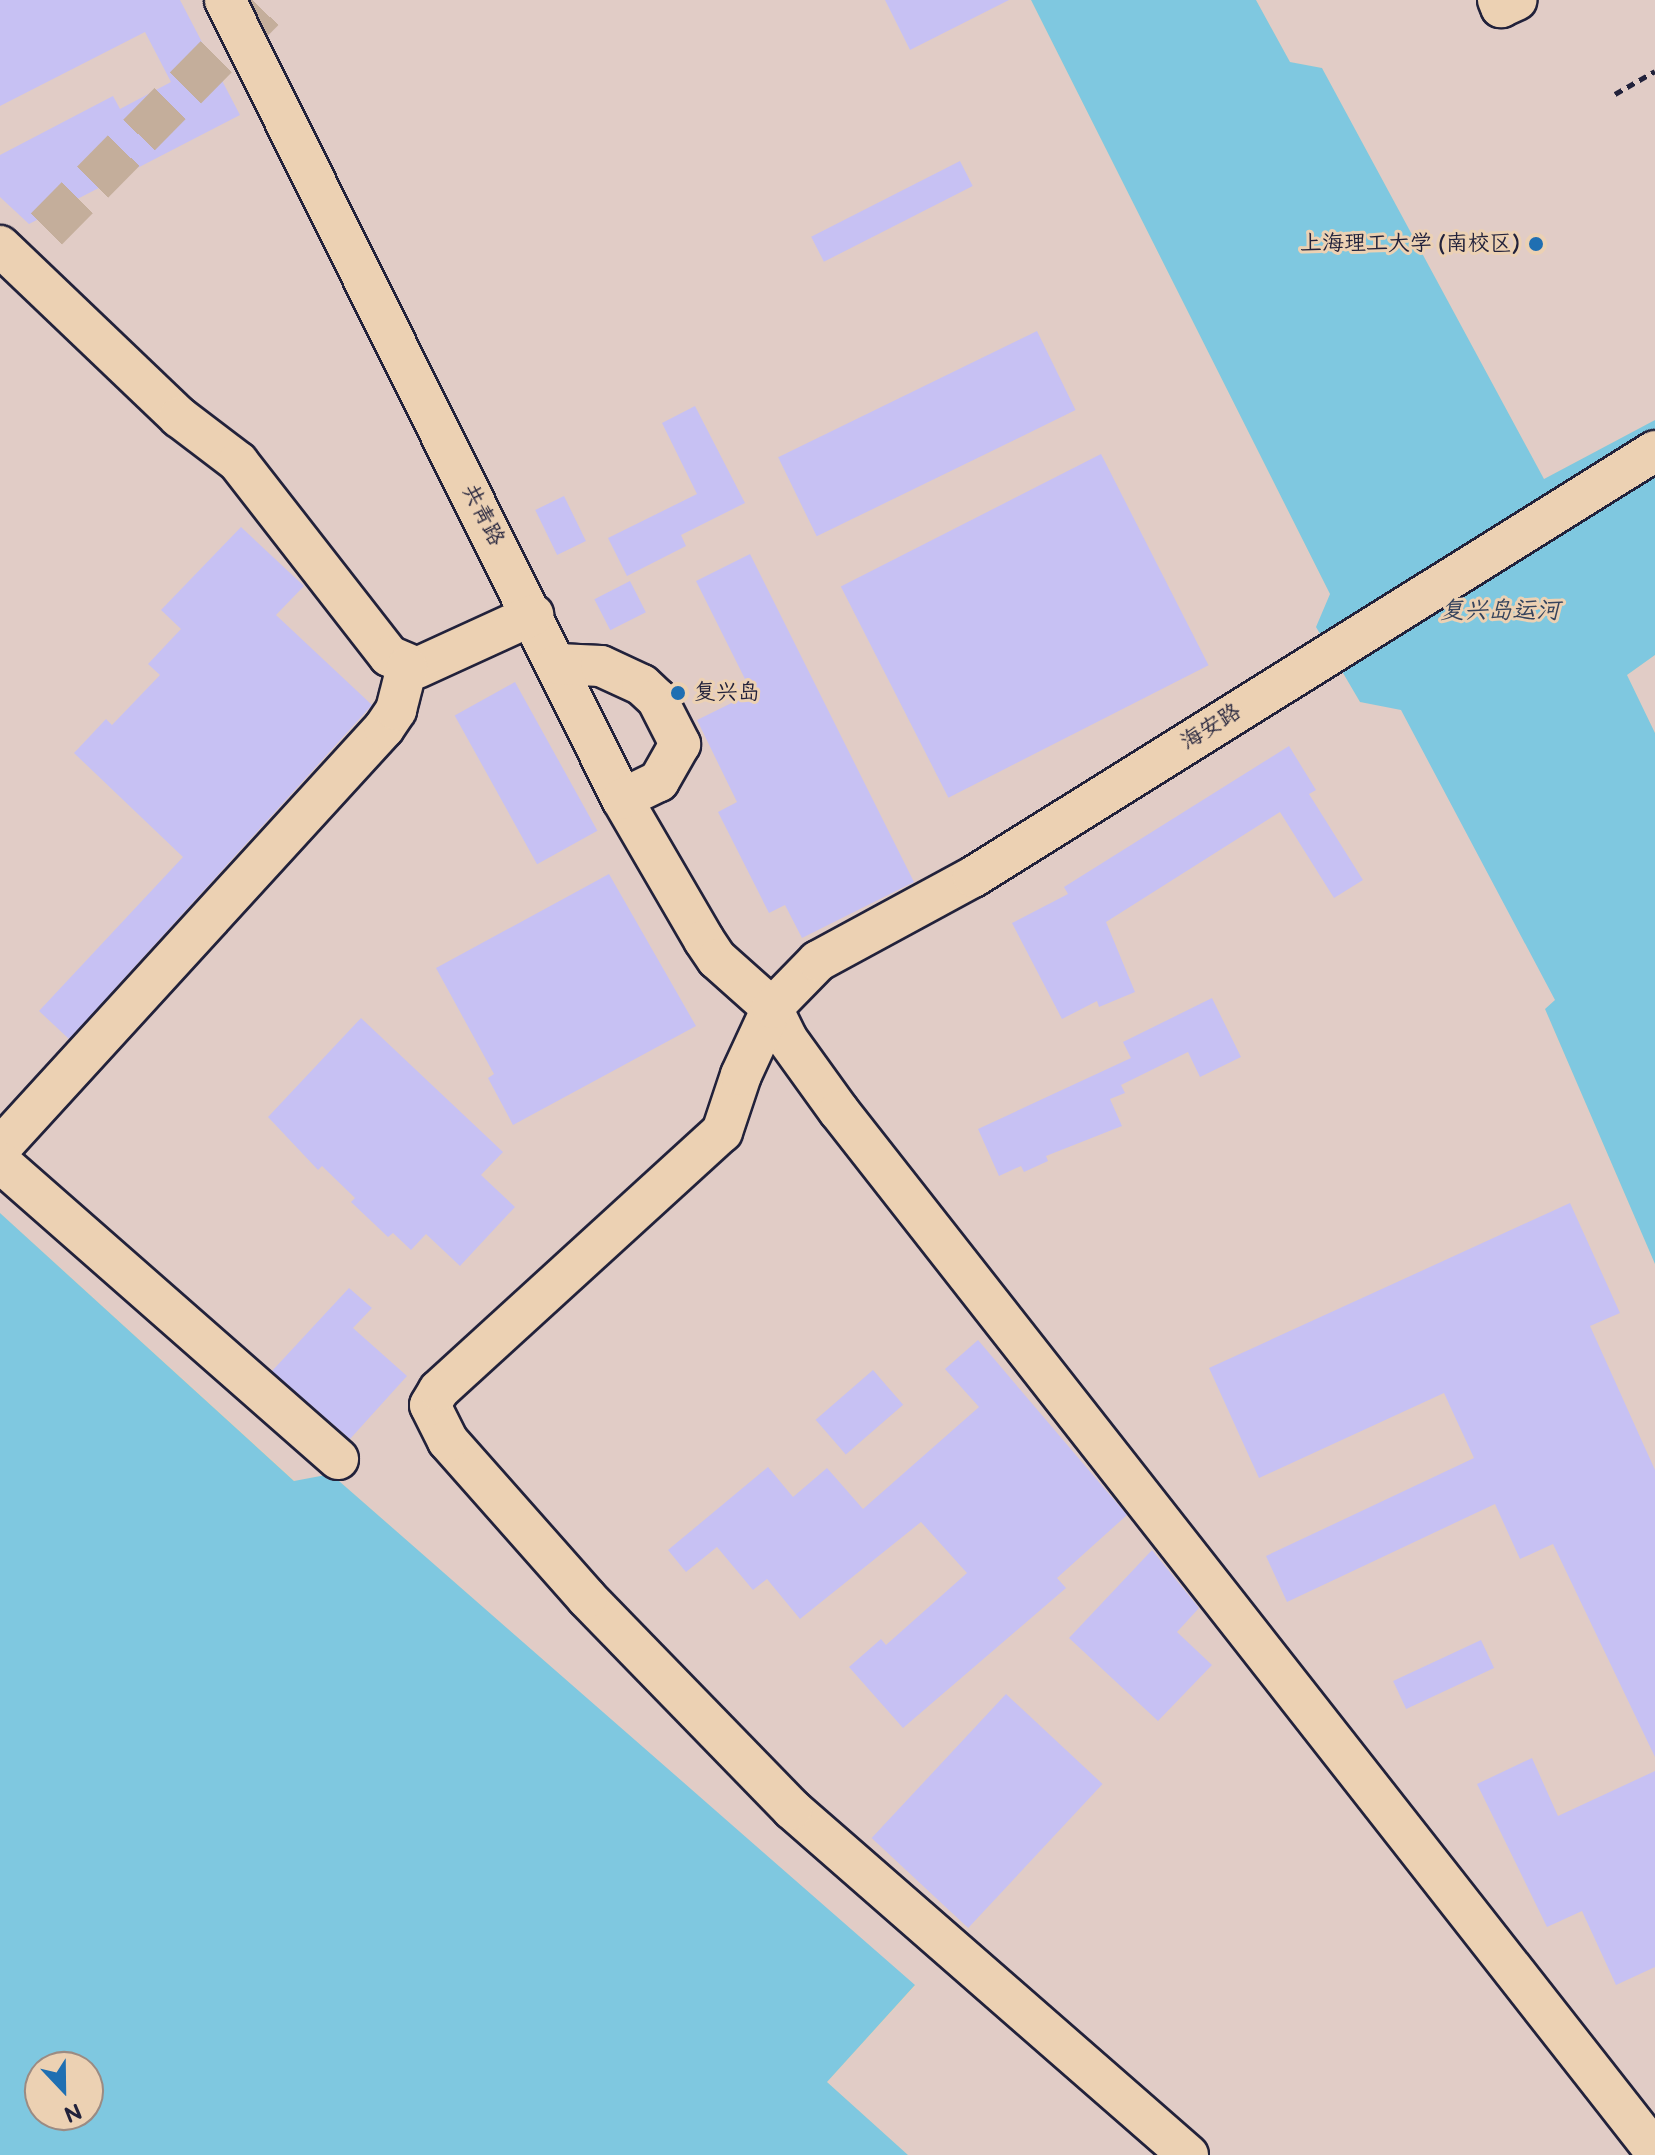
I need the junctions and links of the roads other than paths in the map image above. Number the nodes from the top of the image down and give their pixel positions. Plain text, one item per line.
1 (225, 0) edge
2 (1498, 0) edge
3 (1517, 0) edge
4 (0, 246) edge
5 (1655, 451) edge
6 (533, 615) junction
7 (558, 664) junction
8 (407, 667) junction
9 (622, 799) junction
10 (772, 1008) junction
11 (0, 1148) edge
12 (0, 1162) edge
13 (338, 1459) dead end
14 (1655, 2151) edge
15 (1188, 2155) edge

1 - 6 street, 共青路
2 - 3 street
4 - 8 street
5 - 10 street, 海安路
6 - 7 street, 共青路
6 - 8 street
7 - 9 street, 共青路
7 - 9 street
8 - 11 street
9 - 10 street, 共青路
10 - 14 street
10 - 15 street, 海安路
12 - 13 street

